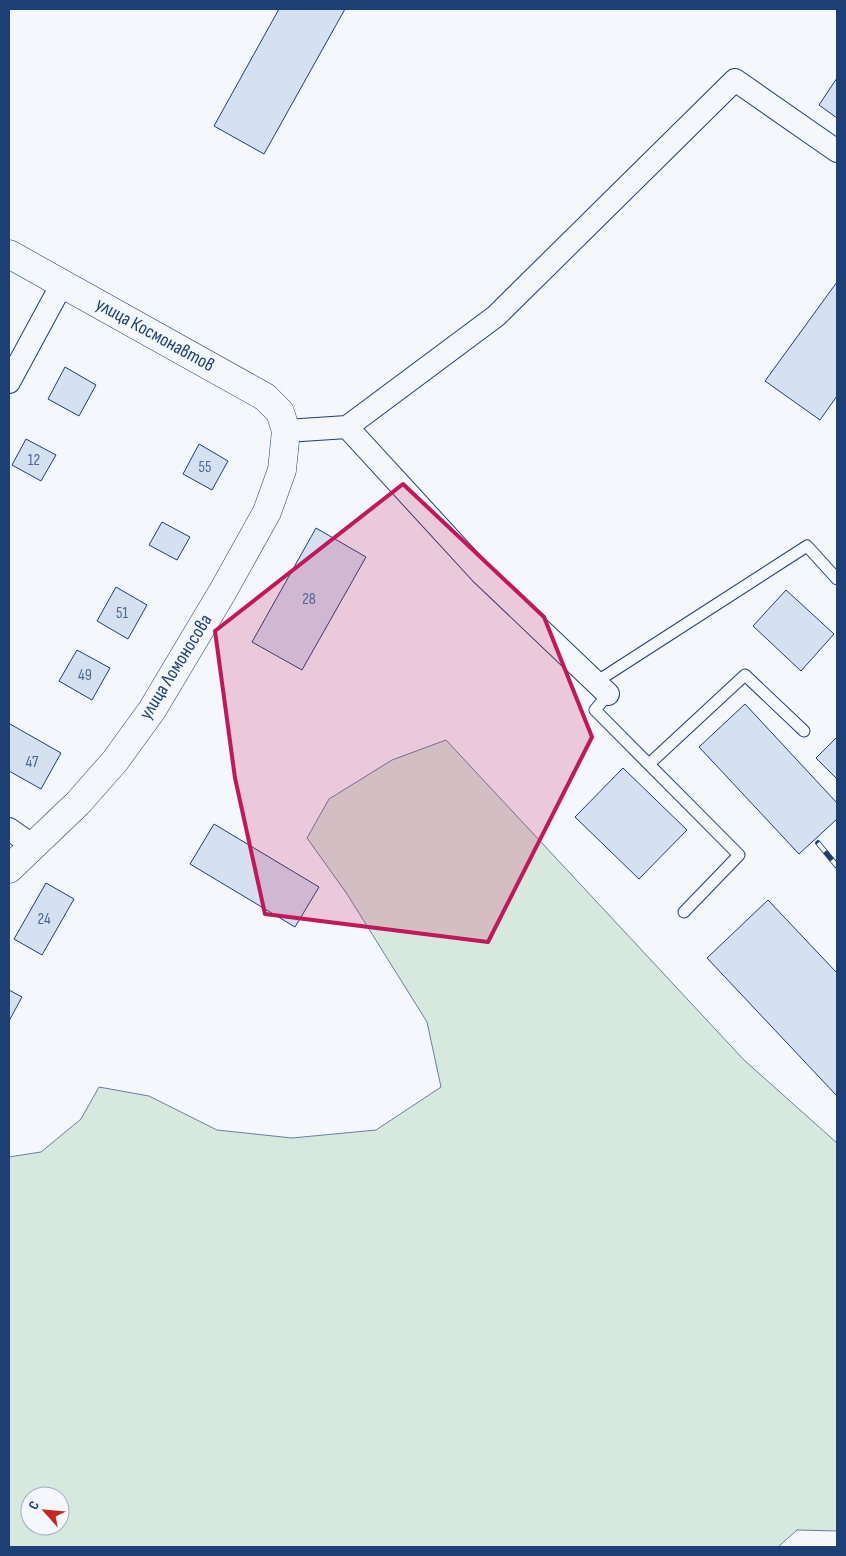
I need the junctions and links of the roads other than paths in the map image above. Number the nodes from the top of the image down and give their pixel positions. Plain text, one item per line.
1 (837, 151) edge
2 (9, 254) edge
3 (62, 284) junction
4 (9, 382) edge
5 (347, 427) junction
6 (286, 431) junction
7 (837, 579) edge
8 (602, 688) junction
9 (804, 731) dead end
10 (649, 764) junction
11 (9, 829) edge
12 (32, 845) junction
13 (9, 869) edge
14 (684, 912) dead end

1 - 5 street
2 - 3 street, улица Космонавтов
3 - 4 street
3 - 6 street, улица Космонавтов
5 - 6 street
5 - 8 street
6 - 12 street, улица Ломоносова
7 - 8 lane
8 - 10 lane
9 - 10 lane
10 - 14 lane
11 - 12 street
12 - 13 street, улица Ломоносова

